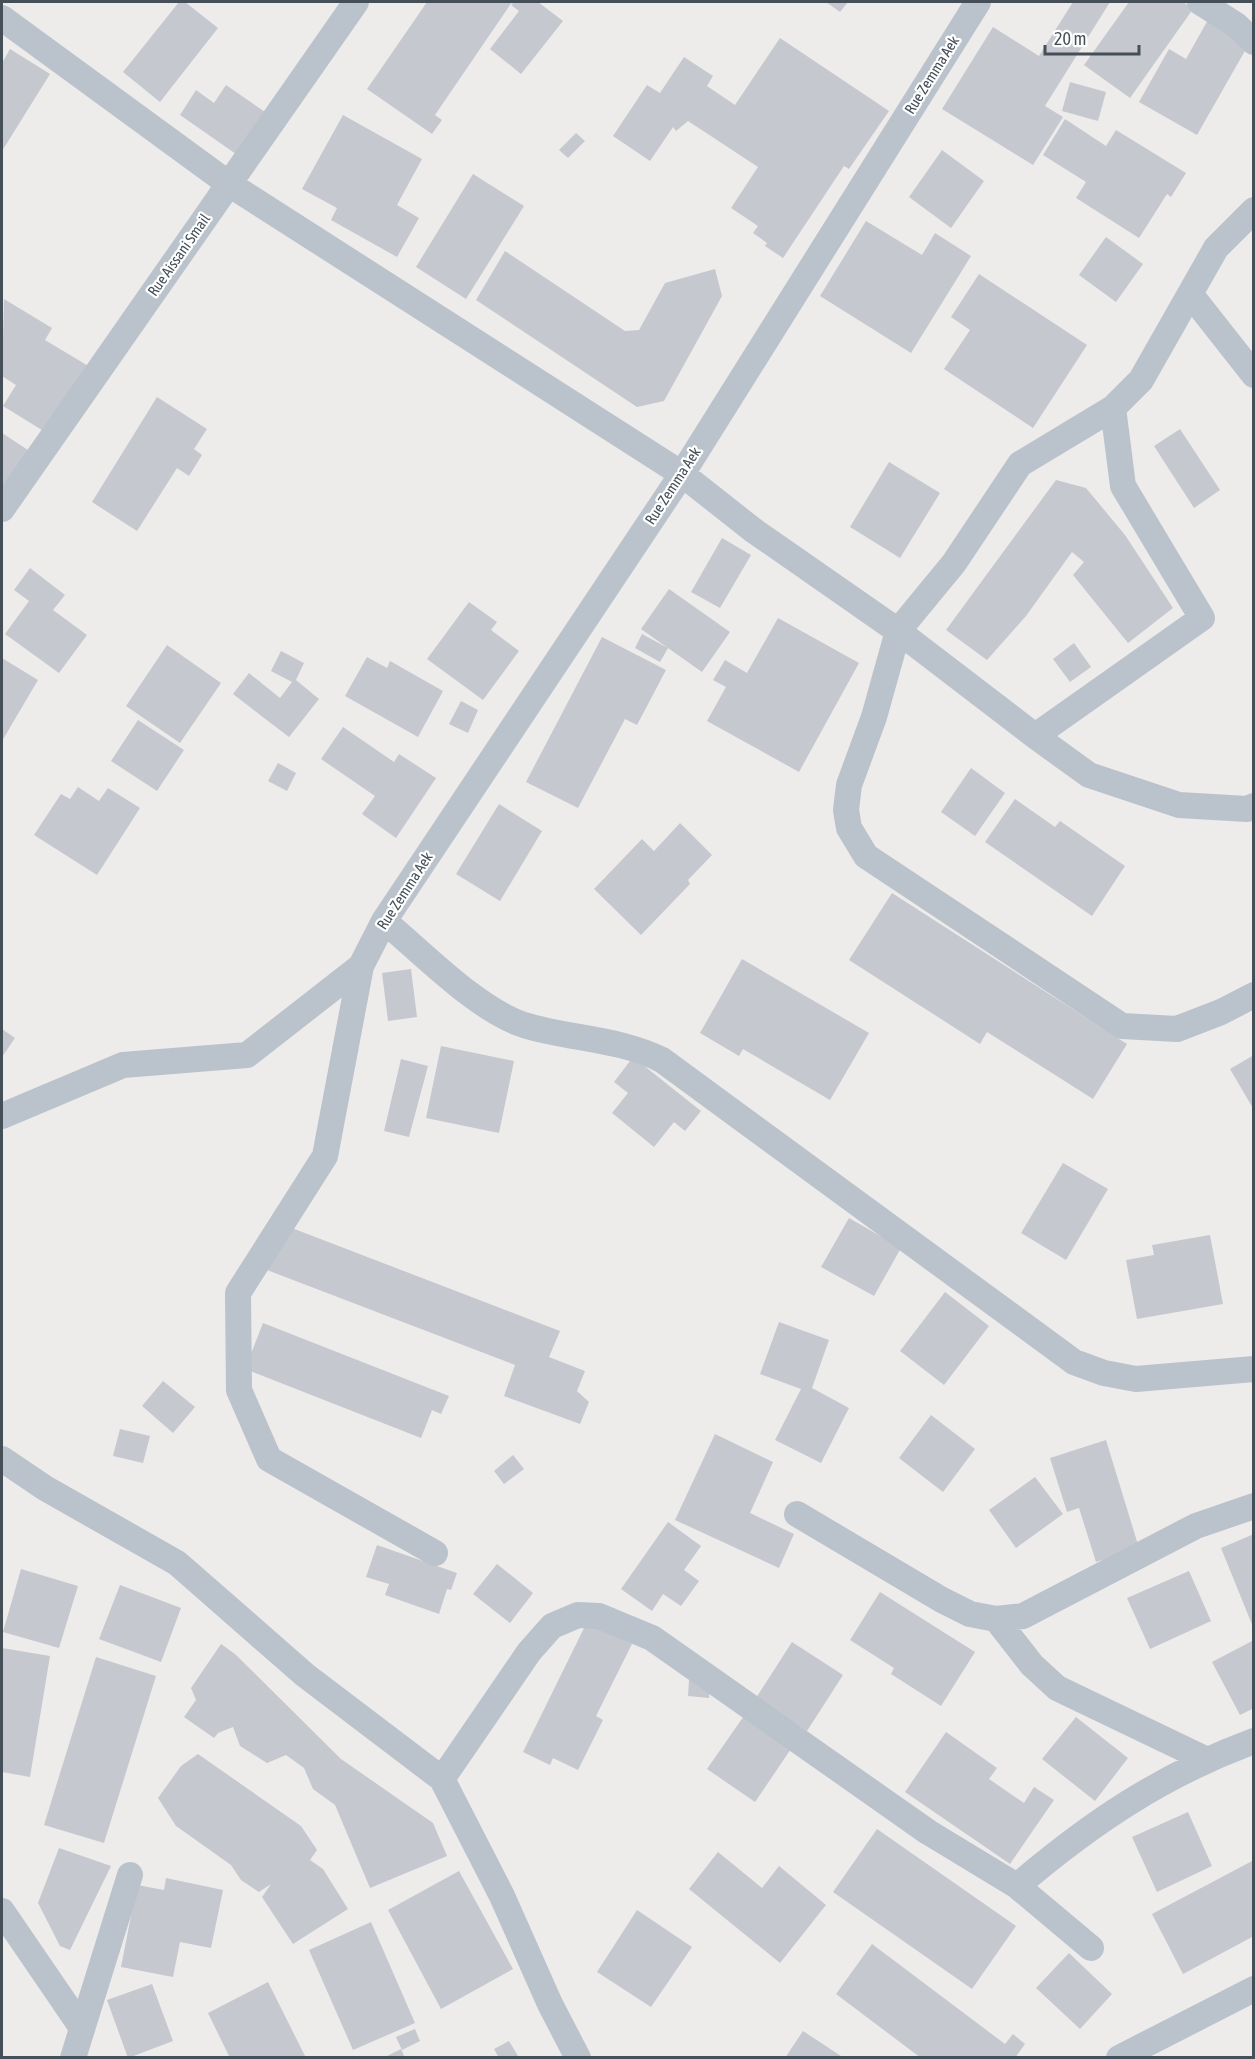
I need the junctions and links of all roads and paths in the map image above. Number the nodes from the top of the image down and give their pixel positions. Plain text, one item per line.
1 (356, 2) edge
2 (978, 2) edge
3 (1200, 2) edge
4 (2, 18) edge
5 (1254, 42) edge
6 (229, 184) junction
7 (1254, 210) edge
8 (1191, 296) junction
9 (1254, 375) edge
10 (1113, 408) junction
11 (682, 474) junction
12 (2, 509) edge
13 (898, 631) junction
14 (1035, 736) junction
15 (1254, 806) edge
16 (384, 921) junction
17 (361, 966) junction
18 (1254, 995) edge
19 (2, 1116) edge
20 (1254, 1369) edge
21 (2, 1459) edge
22 (1254, 1506) edge
23 (797, 1514) dead end
24 (435, 1553) dead end
25 (996, 1619) junction
26 (1254, 1741) edge
27 (1205, 1759) junction
28 (442, 1779) junction
29 (130, 1875) dead end
30 (1017, 1886) junction
31 (2, 1911) edge
32 (1091, 1948) dead end
33 (1254, 1989) edge
34 (82, 2028) junction
35 (73, 2058) edge
36 (578, 2058) edge
37 (1119, 2058) edge

1 - 6 street, Rue Aissani Smail
2 - 11 street, Rue Zemma Aek
3 - 5 street
4 - 6 street
6 - 11 street
6 - 12 street, Rue Aissani Smail
7 - 8 street
8 - 9 street
8 - 10 street
10 - 13 street
10 - 14 street
11 - 13 street
11 - 16 street, Rue Zemma Aek
13 - 14 street
13 - 18 street
14 - 15 street
16 - 17 street, Rue Zemma Aek
16 - 20 street
17 - 19 street
17 - 24 street
21 - 28 street
22 - 25 street
23 - 25 street
25 - 27 street
26 - 27 street
27 - 30 street
28 - 30 street
28 - 36 street
29 - 34 street
30 - 32 street
31 - 34 street
33 - 37 street
34 - 35 street

